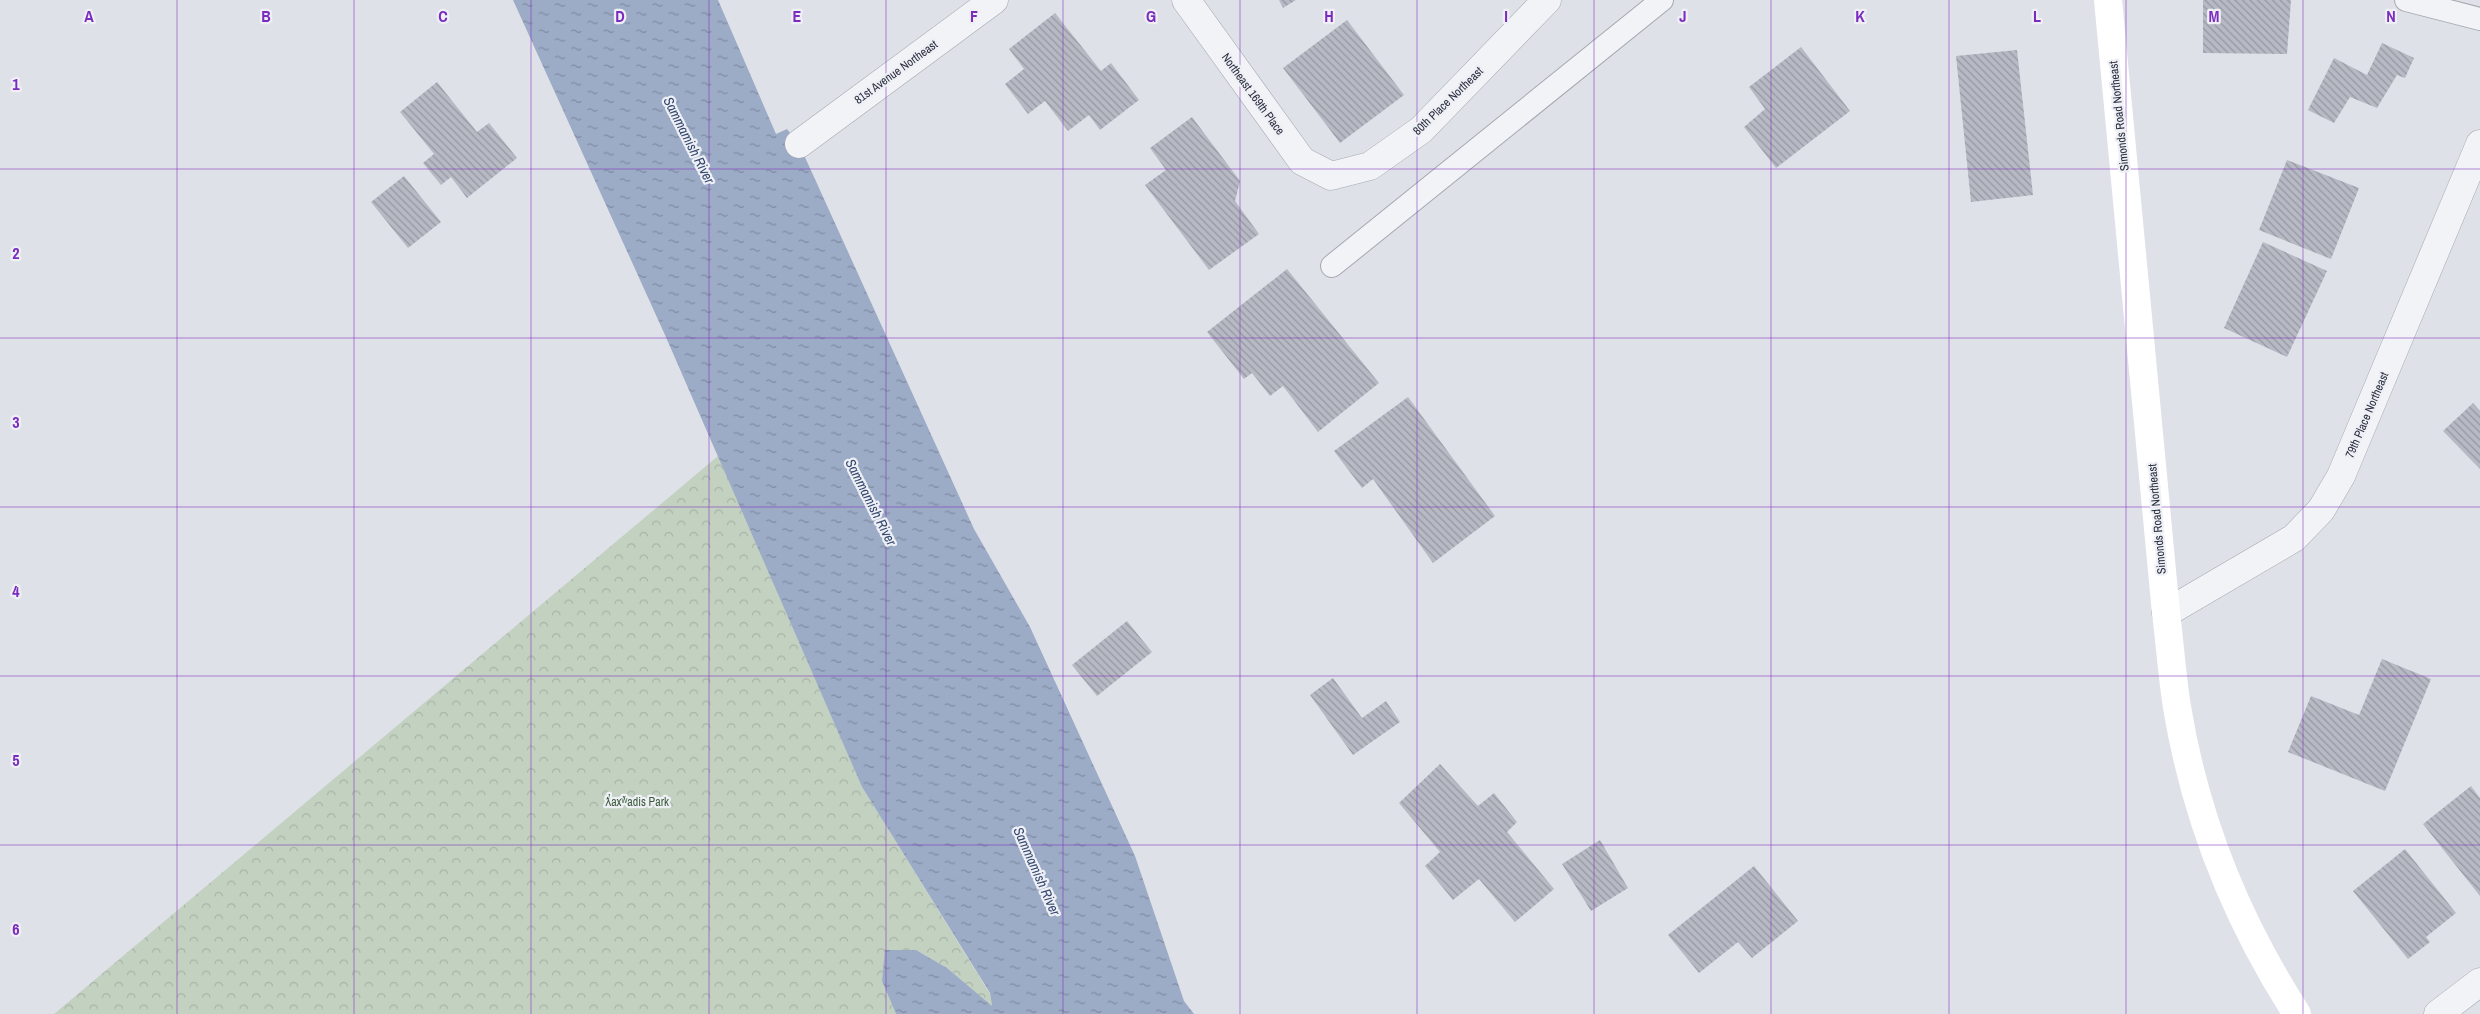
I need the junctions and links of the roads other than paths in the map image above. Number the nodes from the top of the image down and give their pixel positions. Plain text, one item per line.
1 (994, 0) edge
2 (1186, 0) edge
3 (1547, 0) edge
4 (1662, 0) edge
5 (2108, 0) edge
6 (2406, 0) edge
7 (2480, 19) edge
8 (799, 144) dead end
9 (2480, 144) edge
10 (1331, 176) joint
11 (1332, 266) dead end
12 (2166, 612) junction
13 (2480, 982) edge
14 (2297, 1014) edge
15 (2438, 1014) edge

1 - 8 street, 81st Avenue Northeast
2 - 10 street, Northeast 169th Place
3 - 10 street, 80th Place Northeast
4 - 11 lane
5 - 12 main road, Simonds Road Northeast
6 - 7 lane
9 - 12 street, 79th Place Northeast
12 - 14 main road, Simonds Road Northeast
13 - 15 street

